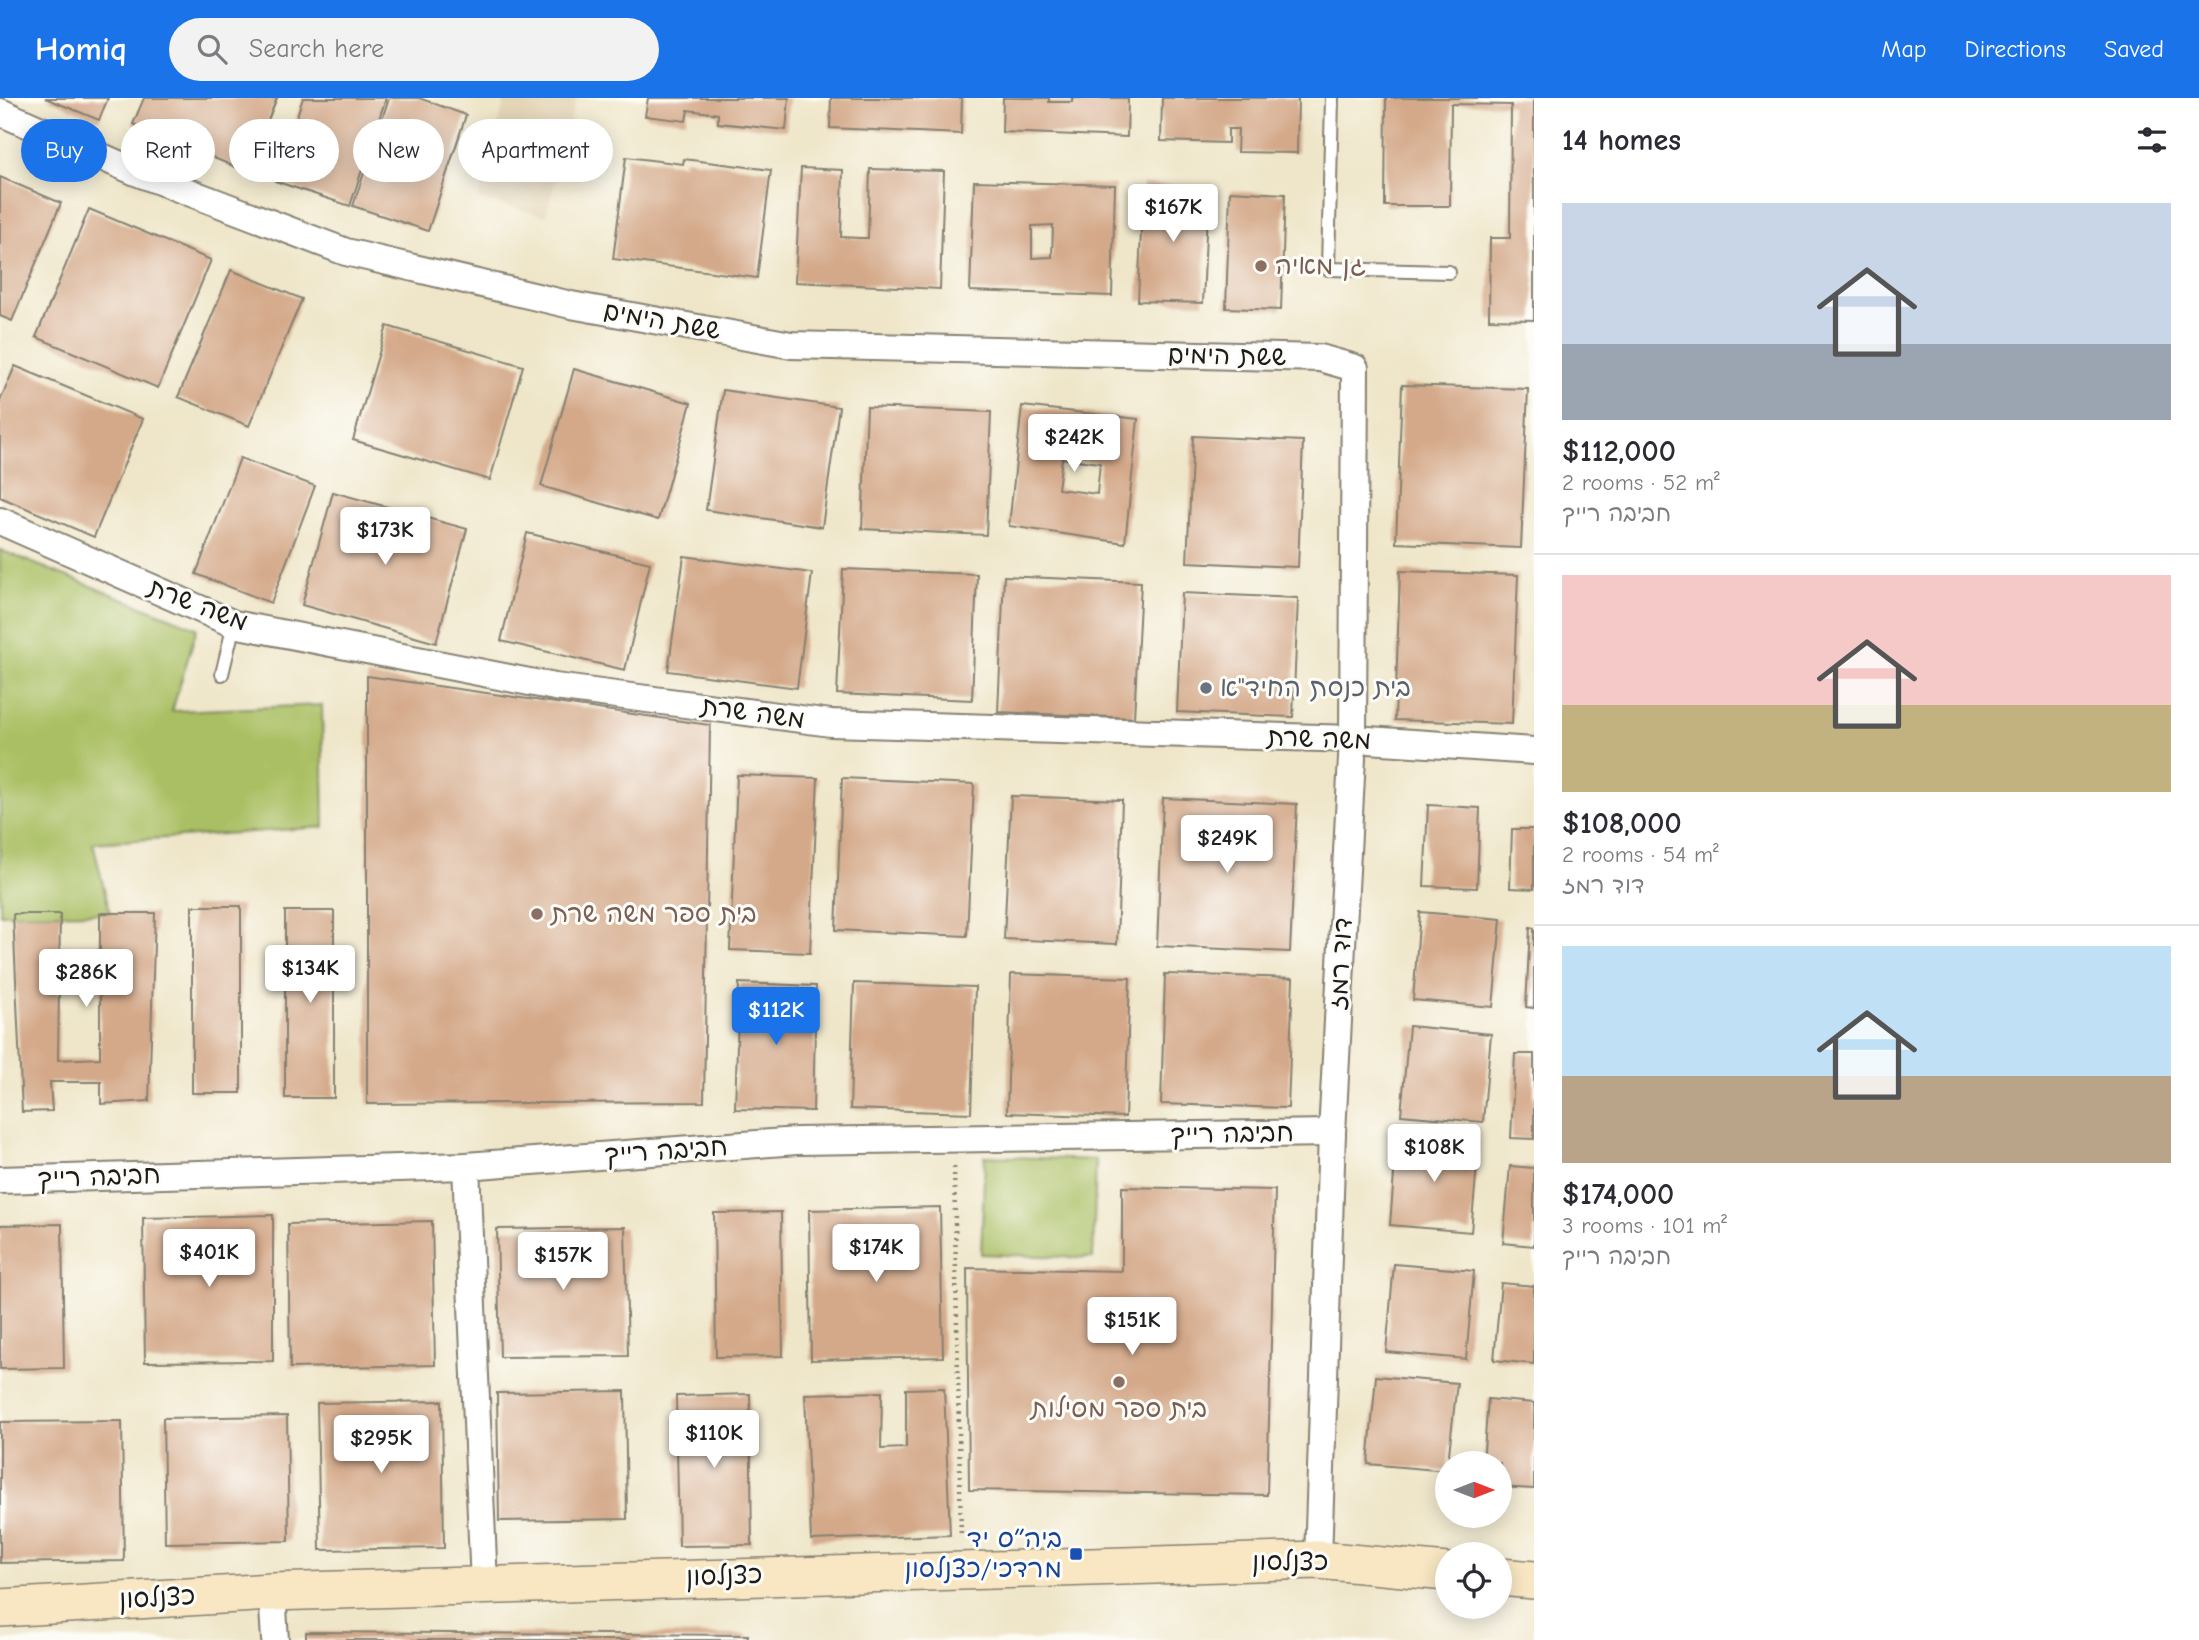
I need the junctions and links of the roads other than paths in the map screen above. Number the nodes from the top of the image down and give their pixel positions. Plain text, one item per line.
1 (1332, 98) edge
2 (0, 112) edge
3 (1449, 272) dead end
4 (1355, 368) joint
5 (0, 521) edge
6 (234, 624) junction
7 (222, 674) dead end
8 (1353, 739) junction
9 (1534, 751) edge
10 (1332, 1133) junction
11 (466, 1166) junction
12 (0, 1180) edge
13 (1318, 1560) junction
14 (1435, 1571) edge
15 (1512, 1578) edge
16 (1534, 1580) edge
17 (484, 1585) junction
18 (272, 1592) junction
19 (0, 1608) edge
20 (275, 1640) edge

1 - 3 lane
2 - 4 street, ששת הימים
4 - 8 street, דוד רמז
5 - 6 street, משה שרת
6 - 7 lane
6 - 8 street, משה שרת
8 - 9 street, משה שרת
8 - 10 street, דוד רמז
10 - 11 street, חביבה רייך
10 - 13 street, דוד רמז
11 - 12 street, חביבה רייך
11 - 17 street
13 - 14 street, כצנלסון
13 - 17 street, כצנלסון
15 - 16 street
17 - 18 street, כצנלסון
18 - 19 street, כצנלסון
18 - 20 street

